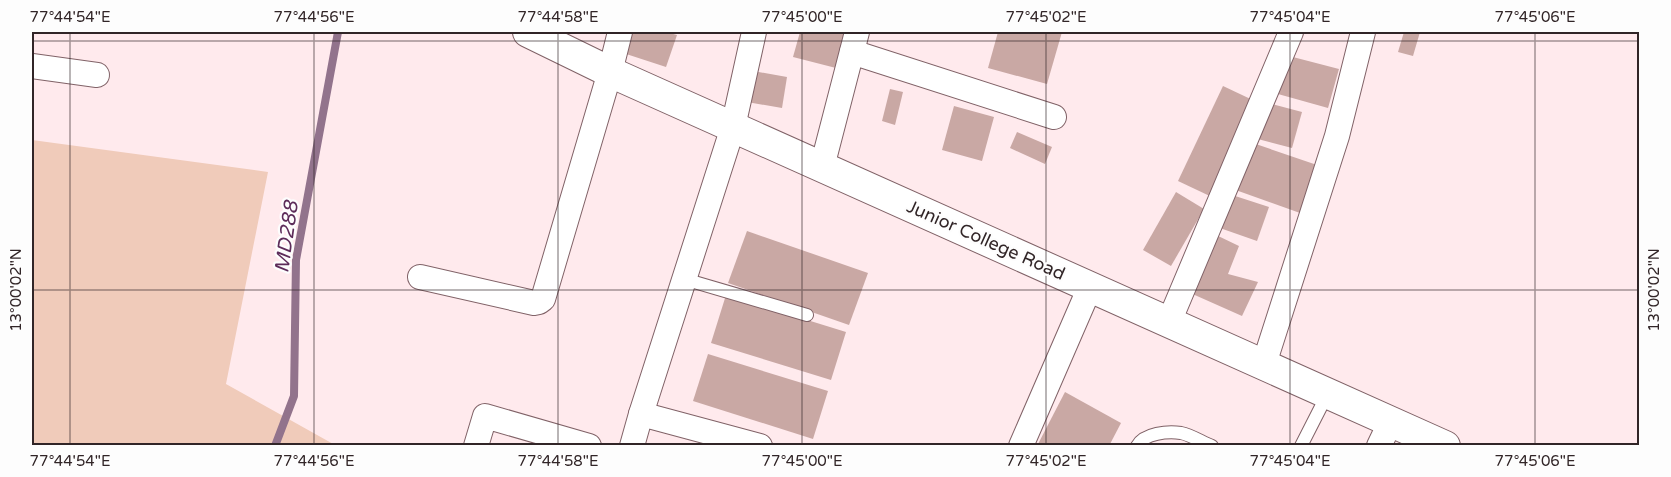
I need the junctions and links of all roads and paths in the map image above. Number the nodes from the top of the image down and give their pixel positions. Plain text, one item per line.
1 (528, 32) edge
2 (620, 32) edge
3 (754, 32) edge
4 (1291, 32) edge
5 (1363, 32) edge
6 (854, 42) edge
7 (32, 66) edge
8 (610, 72) junction
9 (98, 75) dead end
10 (1054, 117) dead end
11 (733, 127) junction
12 (822, 167) junction
13 (420, 277) dead end
14 (684, 279) junction
15 (1090, 287) junction
16 (807, 315) dead end
17 (1169, 322) junction
18 (1264, 364) junction
19 (1328, 393) junction
20 (640, 414) junction
21 (1385, 438) edge
22 (476, 446) edge
23 (589, 446) edge
24 (632, 446) edge
25 (760, 446) edge
26 (1021, 446) edge
27 (1137, 446) edge
28 (1212, 446) edge
29 (1301, 446) edge
30 (1445, 446) edge

1 - 8 street, Junior College Road
2 - 8 street
3 - 11 street
4 - 17 street
5 - 18 street
6 - 10 street
6 - 12 street
7 - 9 street
8 - 11 street, Junior College Road
8 - 13 street
11 - 12 street, Junior College Road
11 - 14 street
12 - 15 street, Junior College Road
14 - 16 lane
14 - 20 street
15 - 17 street, Junior College Road
15 - 26 street
17 - 18 street, Junior College Road
18 - 19 street, Junior College Road
19 - 21 street, Junior College Road
19 - 29 lane
20 - 24 street
20 - 25 street
21 - 30 street, Junior College Road
22 - 23 street
27 - 28 lane

